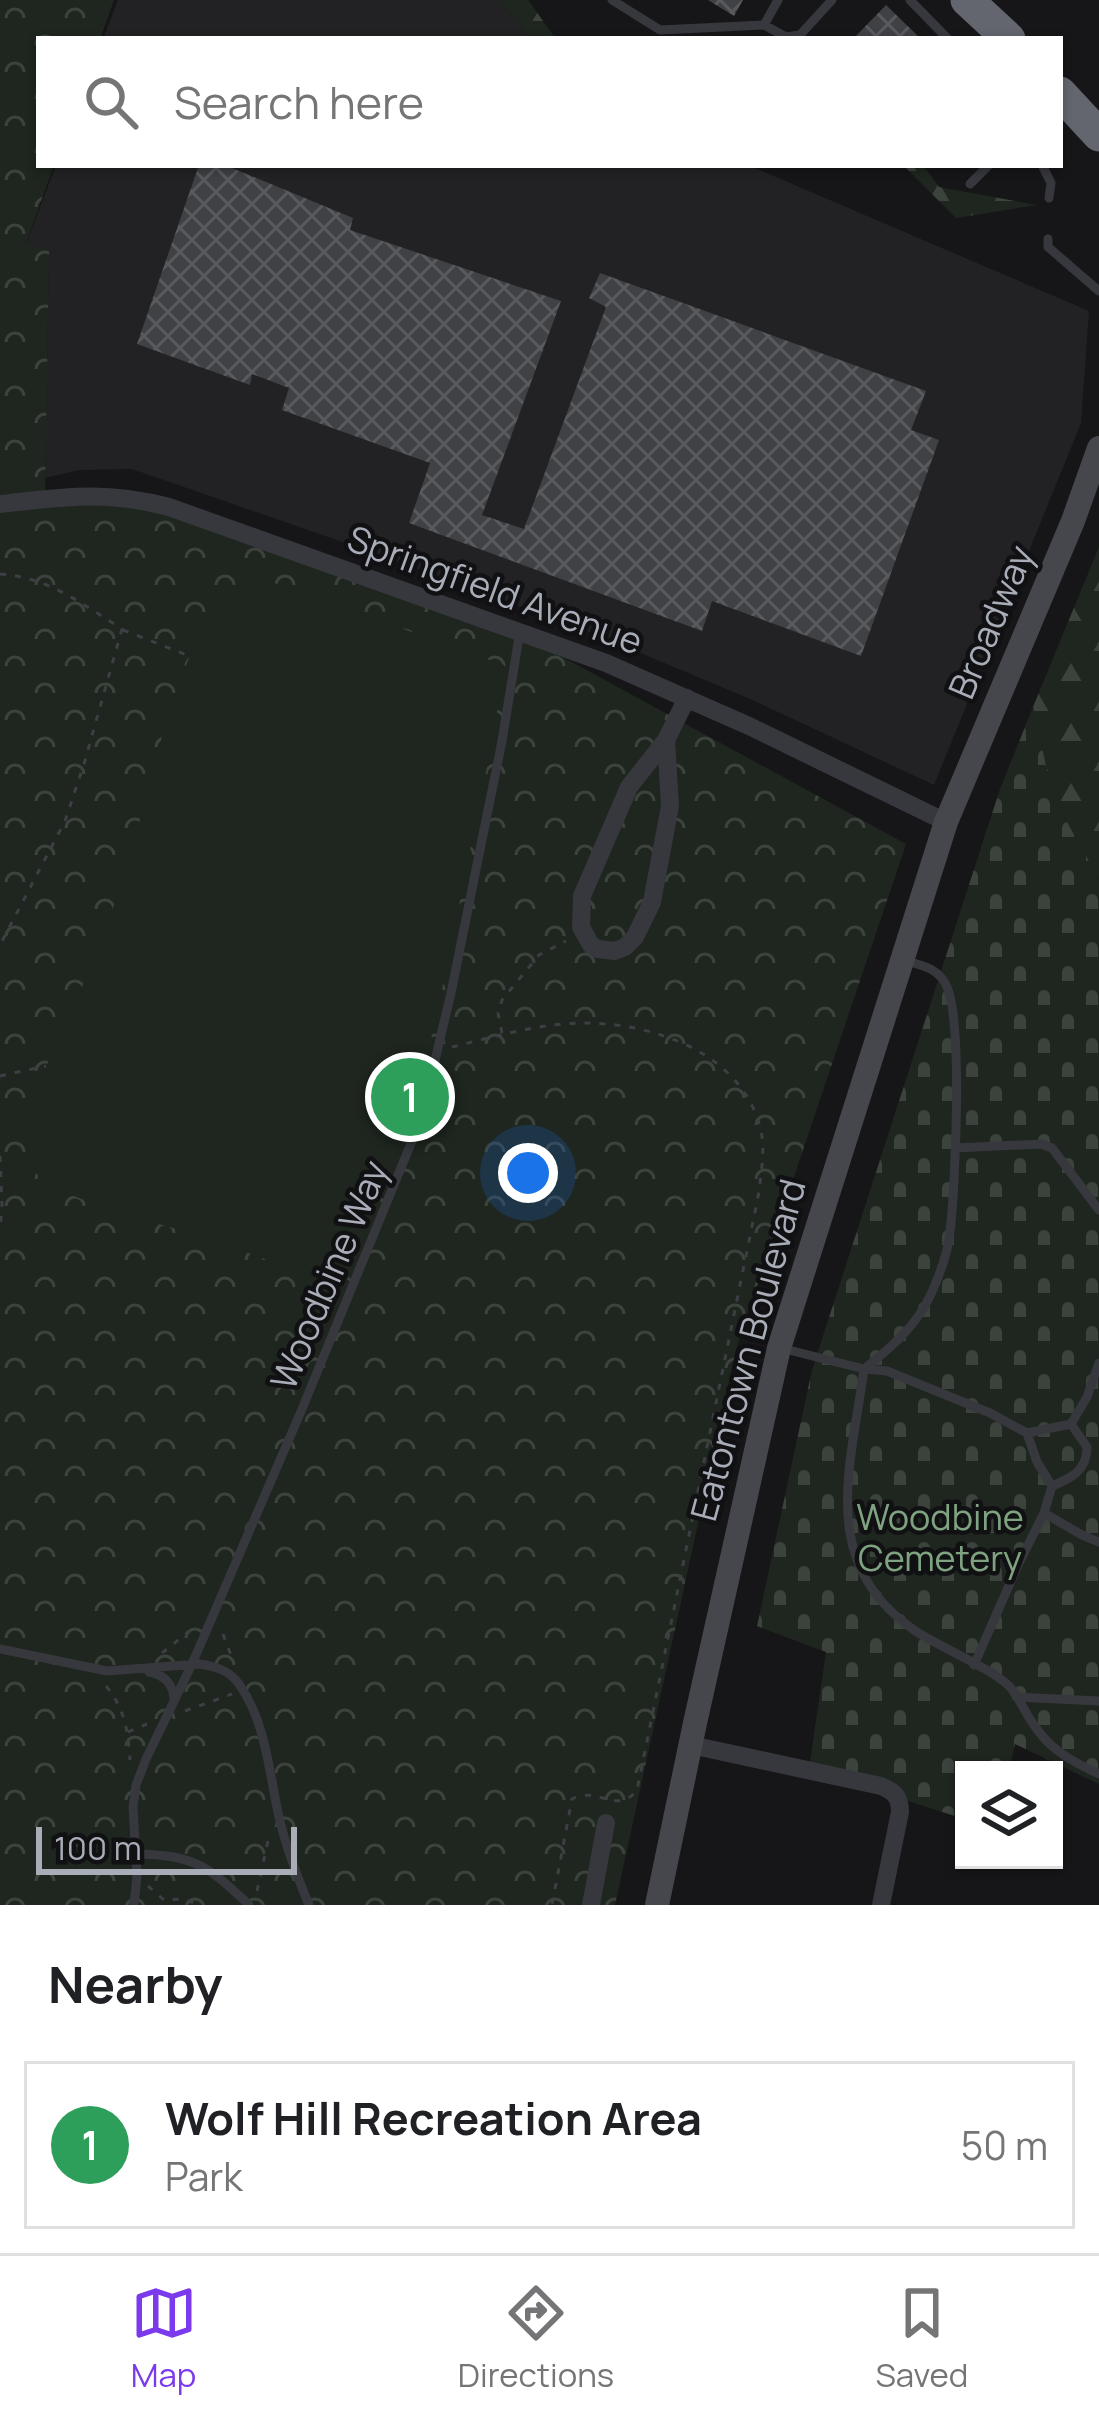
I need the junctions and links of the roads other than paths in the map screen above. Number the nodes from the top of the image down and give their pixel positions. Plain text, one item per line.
1 (612, 0) edge
2 (778, 0) edge
3 (832, 0) edge
4 (910, 0) edge
5 (967, 0) edge
6 (764, 26) junction
7 (784, 36) edge
8 (793, 36) edge
9 (944, 36) edge
10 (1006, 36) edge
11 (1063, 96) edge
12 (1099, 135) edge
13 (986, 168) edge
14 (1044, 168) edge
15 (970, 184) dead end
16 (1049, 198) dead end
17 (1048, 238) dead end
18 (1099, 291) edge
19 (1099, 448) edge
20 (0, 504) edge
21 (520, 631) junction
22 (687, 698) junction
23 (666, 740) junction
24 (946, 823) junction
25 (902, 959) junction
26 (955, 1148) junction
27 (1099, 1210) edge
28 (778, 1348) junction
29 (1099, 1363) edge
30 (864, 1369) junction
31 (1087, 1397) junction
32 (1099, 1401) edge
33 (1071, 1424) junction
34 (1027, 1433) junction
35 (1052, 1486) junction
36 (1044, 1514) junction
37 (1099, 1542) edge
38 (0, 1649) edge
39 (192, 1664) junction
40 (974, 1665) junction
41 (138, 1669) junction
42 (1016, 1696) junction
43 (1099, 1701) edge
44 (173, 1704) junction
45 (691, 1745) junction
46 (1099, 1774) edge
47 (606, 1822) dead end
48 (135, 1854) junction
49 (134, 1905) edge
50 (249, 1905) edge
51 (310, 1905) edge
52 (592, 1905) edge
53 (657, 1905) edge
54 (881, 1905) edge

1 - 6 lane
2 - 6 lane
3 - 8 lane
4 - 9 lane
5 - 10 highway
6 - 7 lane
11 - 12 highway
13 - 15 lane
14 - 16 lane
17 - 18 lane
19 - 24 street, Broadway
20 - 21 street, Springfield Avenue
21 - 22 street, Springfield Avenue
21 - 39 lane, Woodbine Way
22 - 23 street
22 - 24 street, Springfield Avenue
23 - 23 street
24 - 25 street, Eatontown Boulevard
25 - 26 lane
25 - 28 street, Eatontown Boulevard
26 - 27 lane
26 - 30 lane
28 - 30 lane
28 - 45 street, Eatontown Boulevard
29 - 31 lane
30 - 34 lane
30 - 40 lane
31 - 32 lane
31 - 33 lane
33 - 34 lane
33 - 35 lane
34 - 35 lane
35 - 36 lane
36 - 37 lane
36 - 40 lane
38 - 41 lane
39 - 41 lane
39 - 44 lane, Woodbine Way
39 - 51 lane
40 - 42 lane
41 - 44 lane
42 - 43 lane
42 - 46 lane
44 - 48 lane, Woodbine Way
45 - 53 street, Eatontown Boulevard
45 - 54 street
47 - 52 street
48 - 49 lane, Woodbine Way
48 - 50 lane

